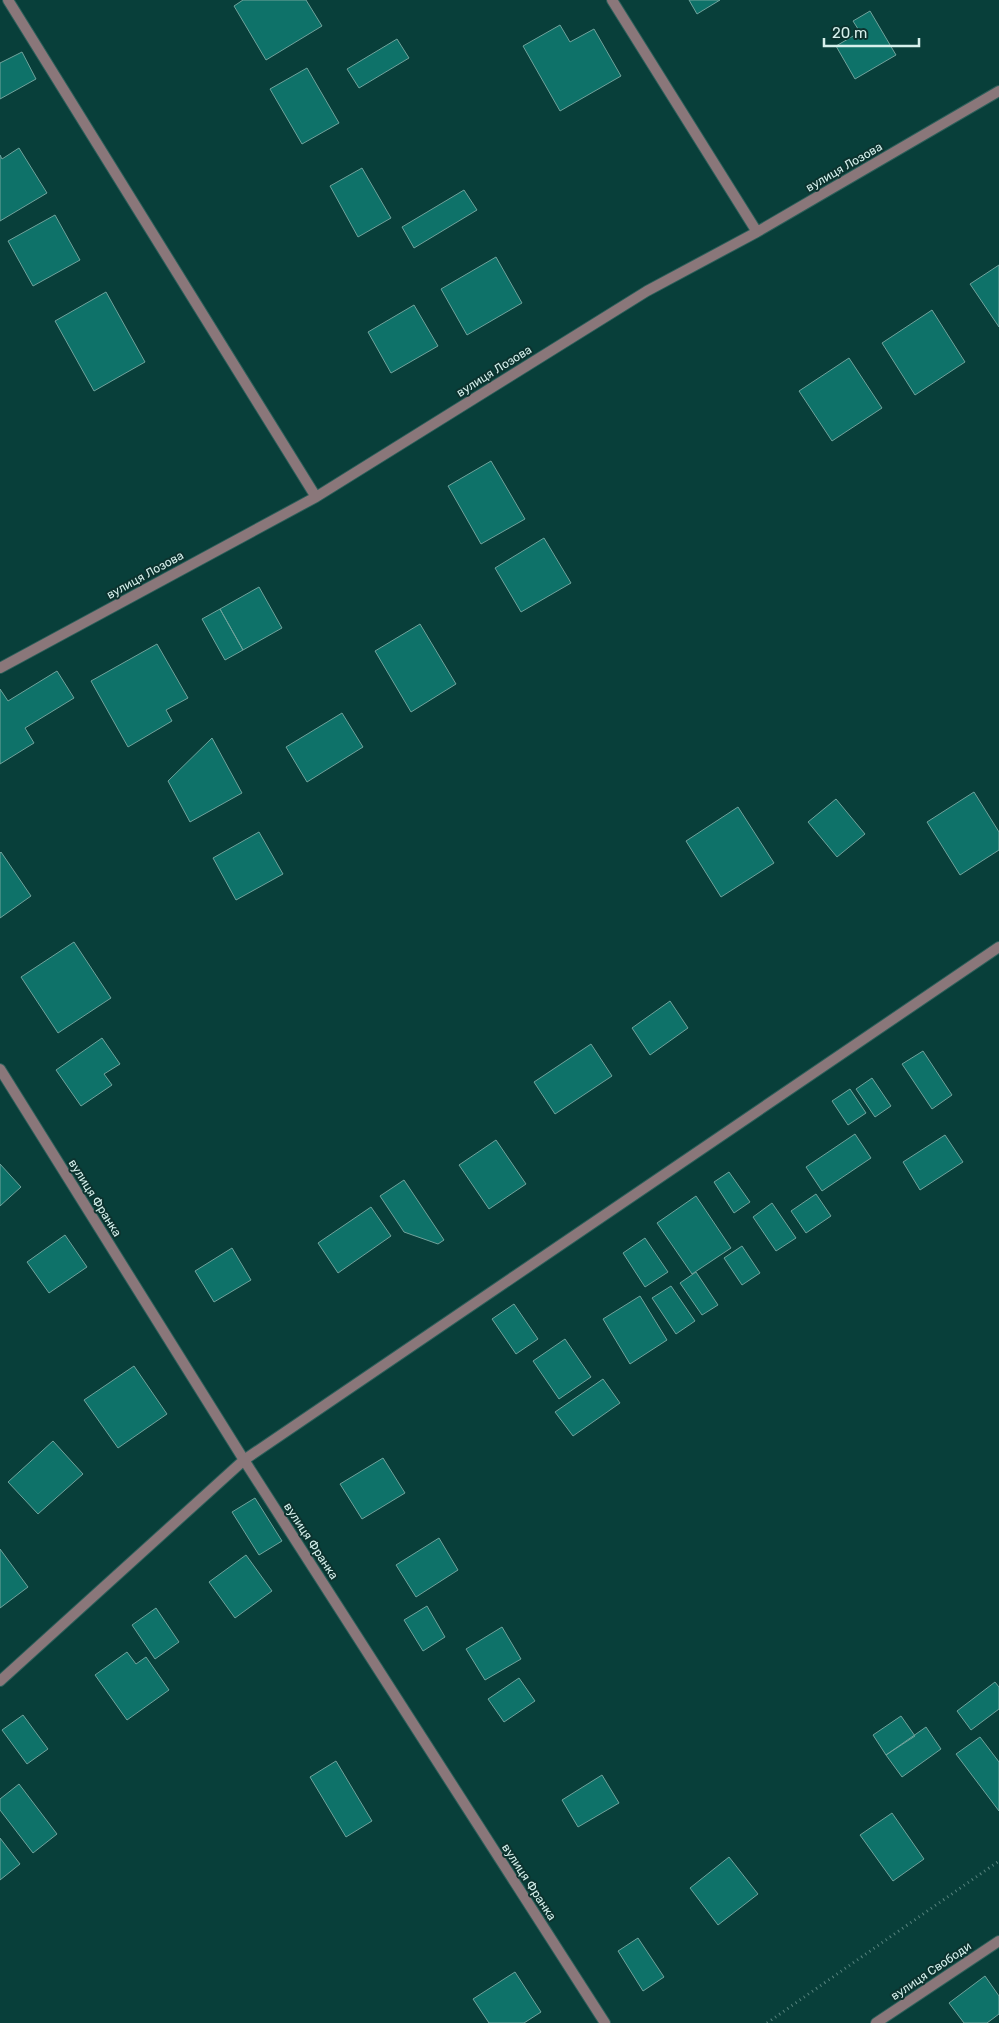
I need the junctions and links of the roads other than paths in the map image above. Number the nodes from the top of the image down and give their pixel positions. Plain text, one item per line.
1 (8, 0) edge
2 (612, 0) edge
3 (999, 91) edge
4 (757, 232) junction
5 (316, 497) junction
6 (0, 668) edge
7 (999, 947) edge
8 (0, 1069) edge
9 (244, 1460) junction
10 (0, 1680) edge
11 (999, 1941) edge
12 (605, 2023) edge
13 (876, 2023) edge

1 - 5 street
2 - 4 street
3 - 4 street, вулиця Лозова
4 - 5 street, вулиця Лозова
5 - 6 street, вулиця Лозова
7 - 9 street
8 - 9 street, вулиця Франка
9 - 10 street
9 - 12 street, вулиця Франка
11 - 13 street, вулиця Свободи

